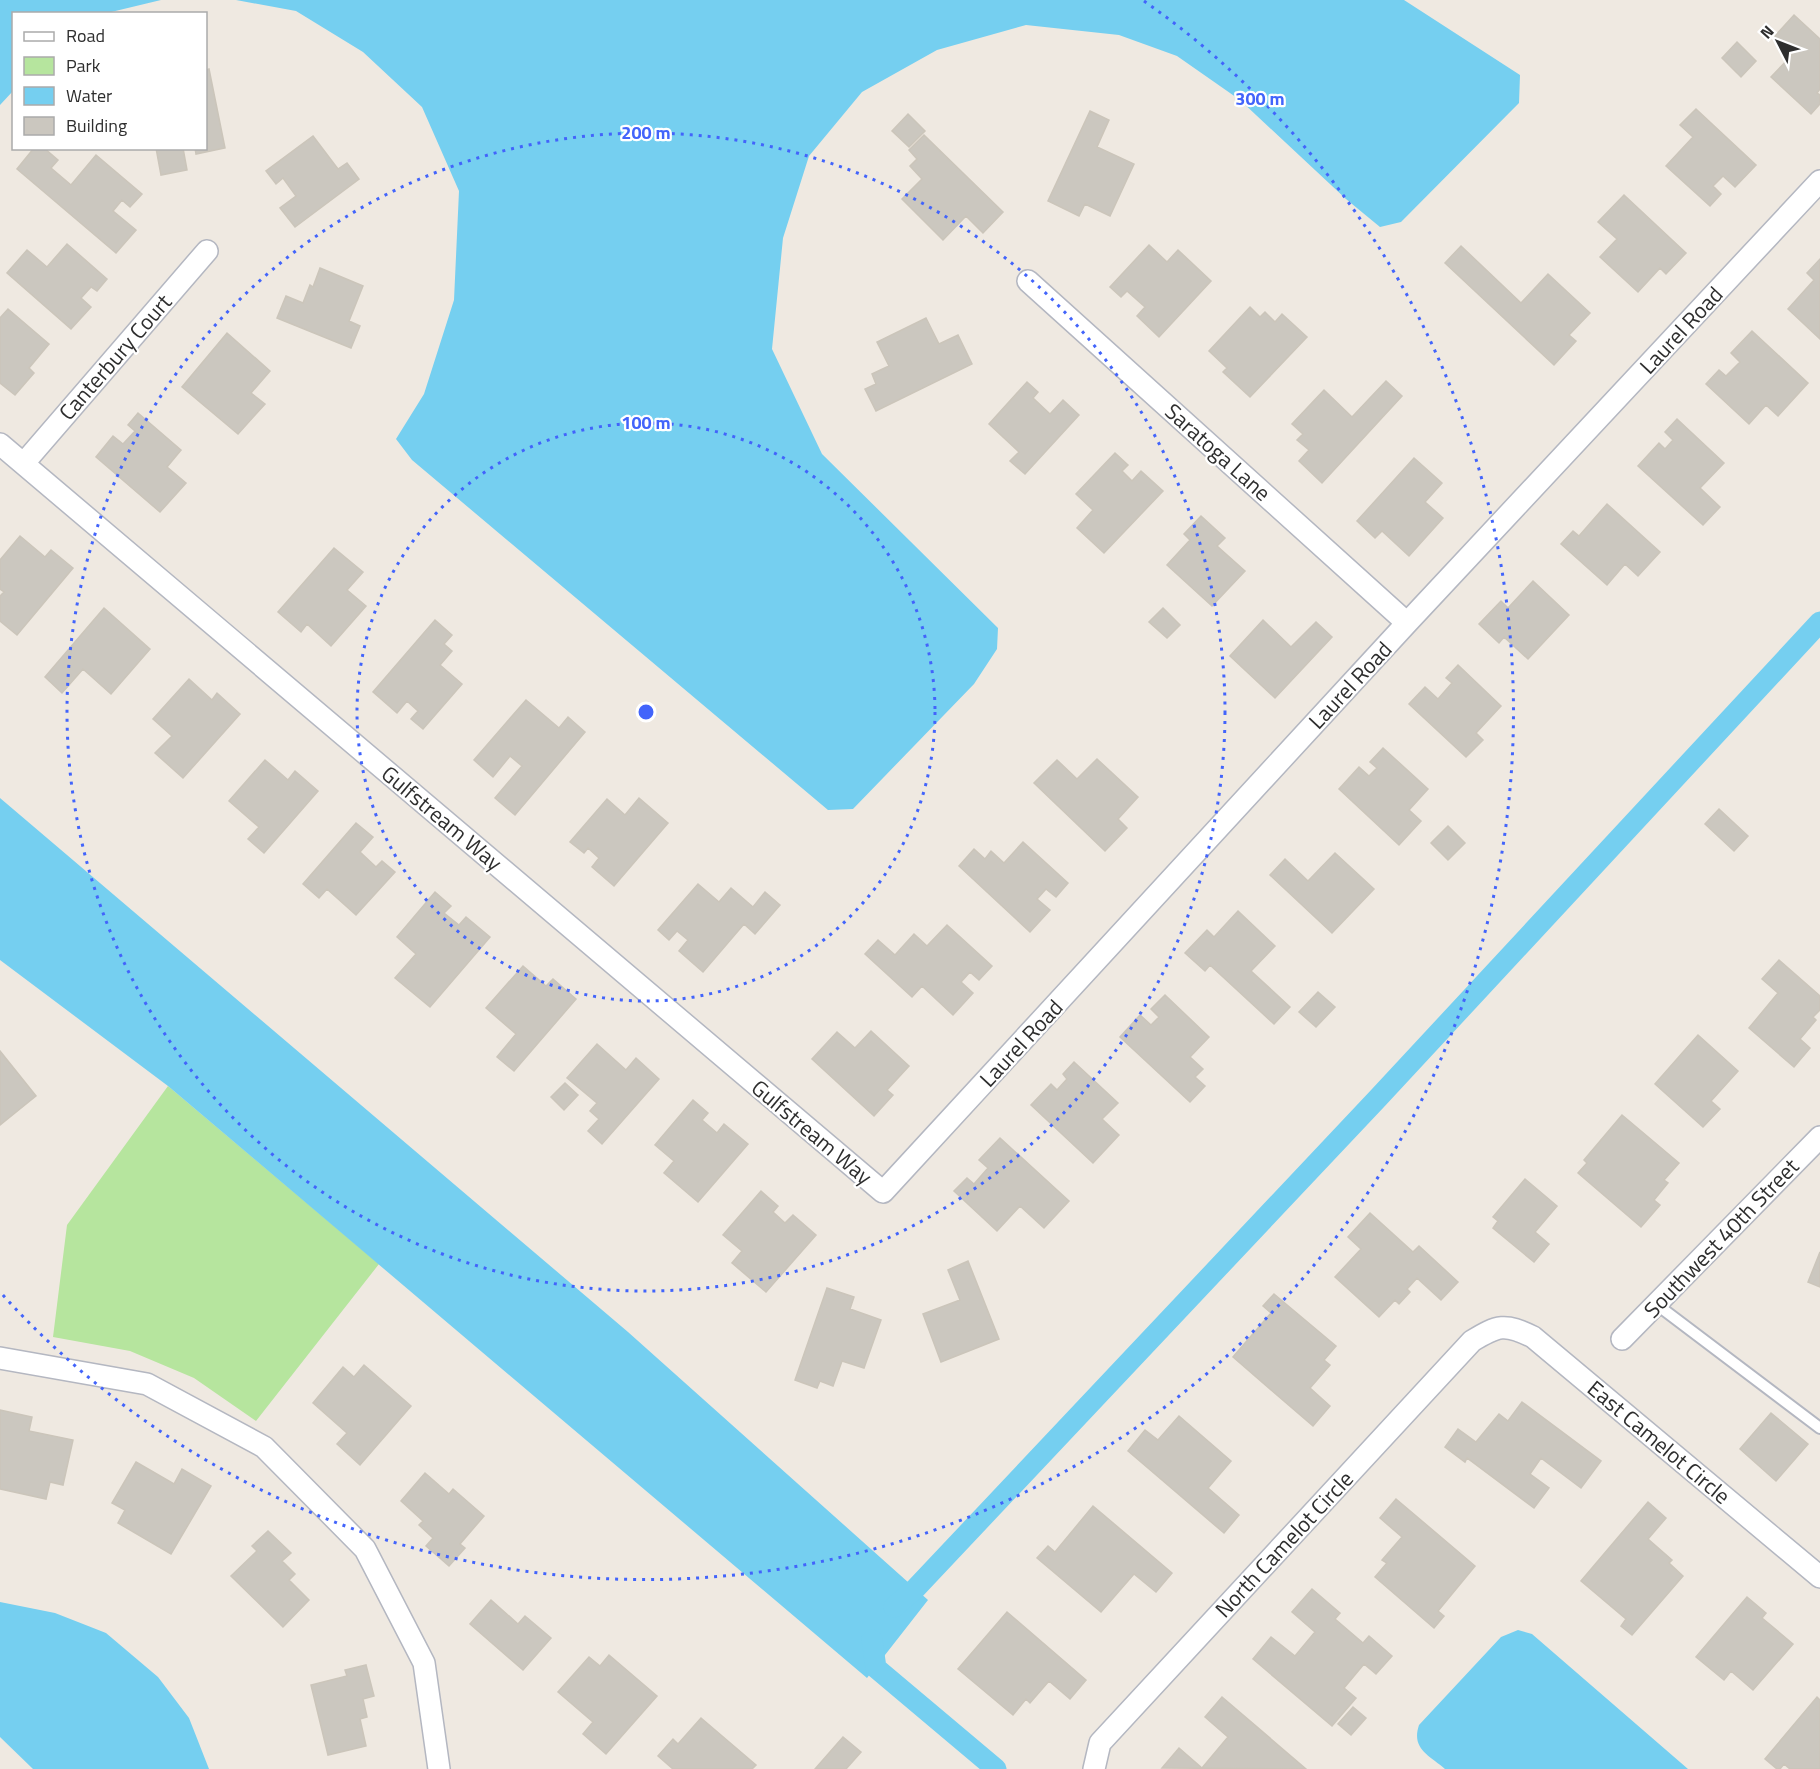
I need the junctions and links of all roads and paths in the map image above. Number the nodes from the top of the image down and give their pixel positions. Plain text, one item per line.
1 (1820, 181) edge
2 (207, 251) dead end
3 (1028, 282) dead end
4 (0, 444) edge
5 (24, 463) junction
6 (1407, 623) junction
7 (1820, 1137) edge
8 (883, 1192) joint
9 (1656, 1304) junction
10 (1491, 1329) joint
11 (1622, 1339) dead end
12 (0, 1358) edge
13 (1820, 1428) edge
14 (1820, 1576) edge
15 (439, 1769) edge
16 (1094, 1769) edge

1 - 6 street, Laurel Road
2 - 5 street, Canterbury Court
3 - 6 street, Saratoga Lane
4 - 5 street, Gulfstream Way
5 - 8 street, Gulfstream Way
6 - 8 street, Laurel Road
7 - 9 street, Southwest 40th Street
9 - 11 street, Southwest 40th Street
9 - 13 lane
10 - 14 street, East Camelot Circle
10 - 16 street, North Camelot Circle
12 - 15 street

